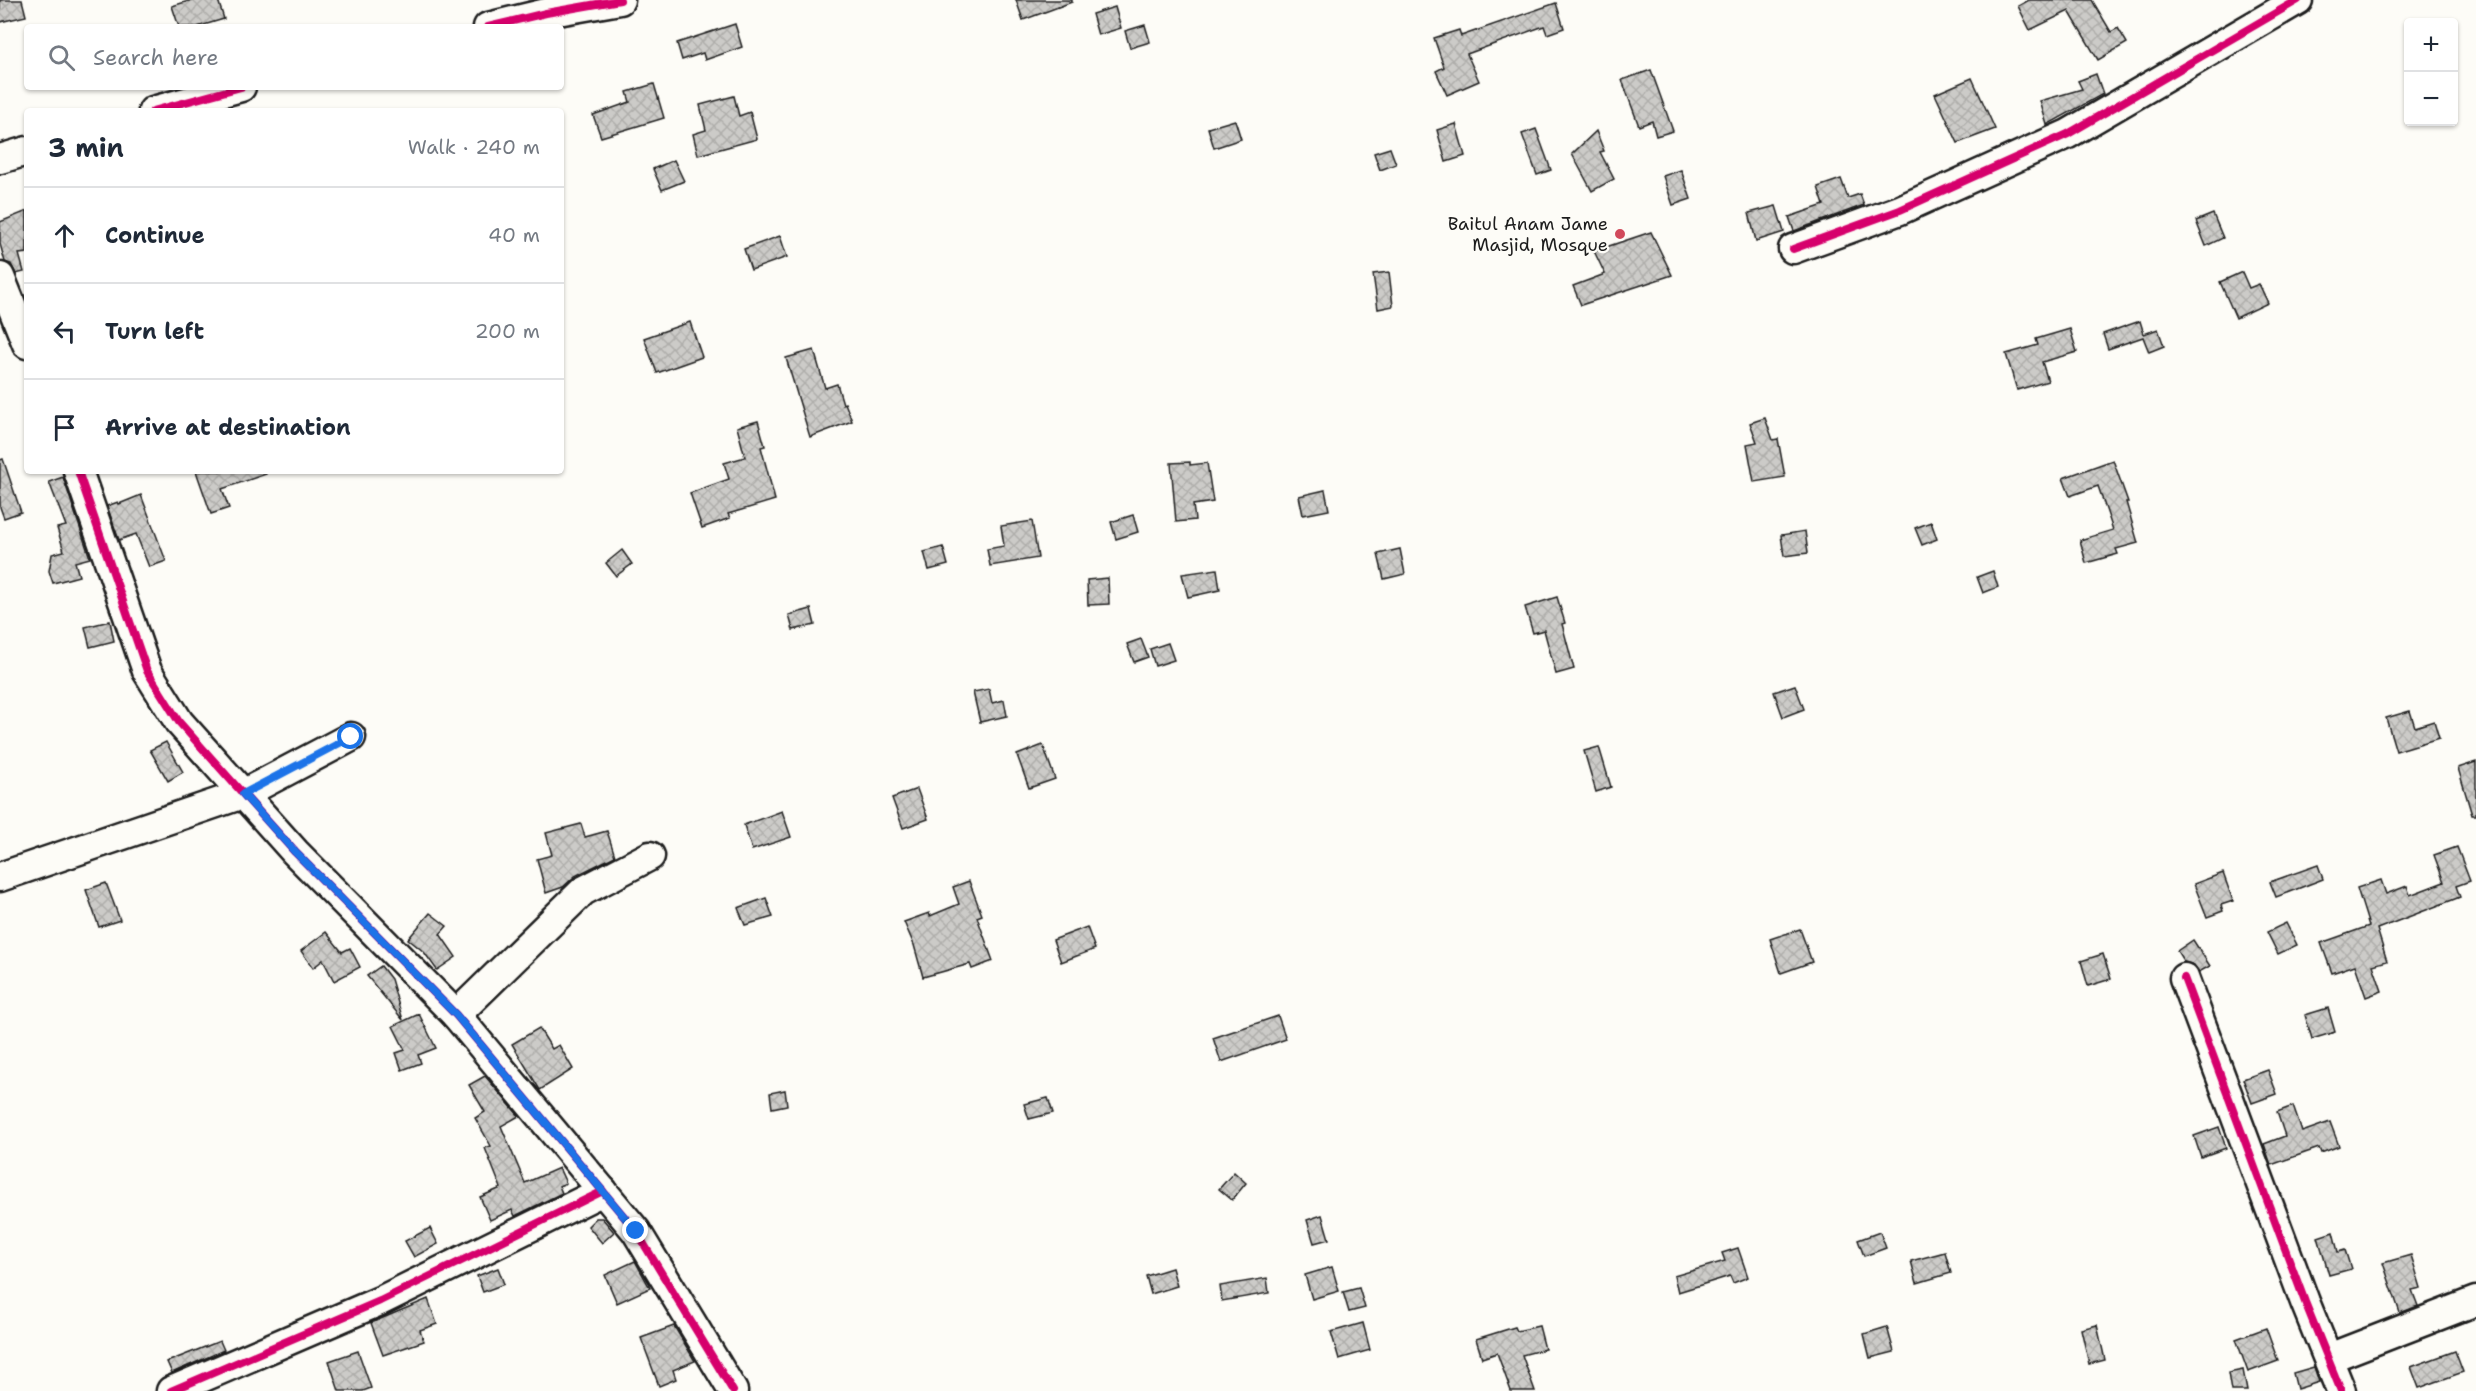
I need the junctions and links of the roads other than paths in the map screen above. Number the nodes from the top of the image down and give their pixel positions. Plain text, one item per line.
1 (620, 0) edge
2 (2298, 0) edge
3 (500, 24) edge
4 (230, 90) edge
5 (164, 108) edge
6 (24, 152) edge
7 (0, 159) edge
8 (1793, 249) dead end
9 (0, 277) edge
10 (24, 337) edge
11 (79, 474) edge
12 (351, 737) dead end
13 (243, 794) junction
14 (650, 856) dead end
15 (0, 877) edge
16 (2184, 978) dead end
17 (456, 1015) junction
18 (603, 1191) junction
19 (2476, 1301) edge
20 (2329, 1358) junction
21 (171, 1391) edge
22 (733, 1391) edge
23 (2341, 1391) edge

1 - 3 street
2 - 8 street
4 - 5 street
6 - 7 street
9 - 10 street
11 - 13 street
12 - 13 street
13 - 15 street
13 - 17 street
14 - 17 street
16 - 20 street
17 - 18 street
18 - 21 street
18 - 22 street
19 - 20 street
20 - 23 street

